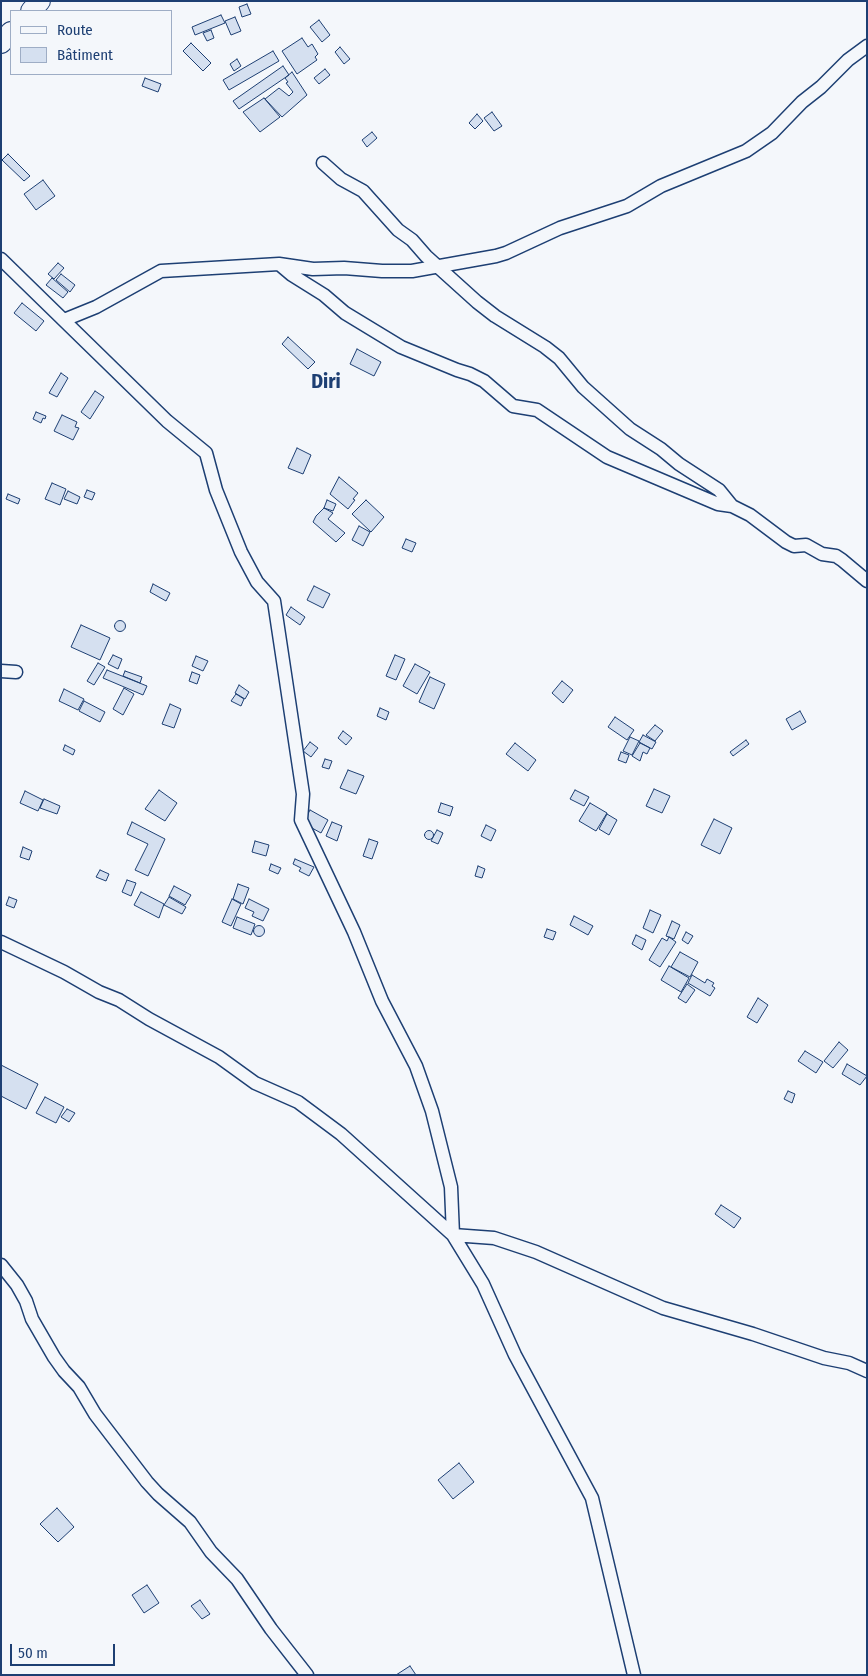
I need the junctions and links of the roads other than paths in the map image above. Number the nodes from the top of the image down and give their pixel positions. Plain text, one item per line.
1 (40, 1) edge
2 (31, 10) edge
3 (10, 33) edge
4 (1, 43) edge
5 (867, 46) edge
6 (323, 164) dead end
7 (1, 258) edge
8 (279, 264) junction
9 (438, 266) junction
10 (64, 320) junction
11 (732, 506) junction
12 (867, 581) edge
13 (1, 671) edge
14 (16, 672) dead end
15 (1, 942) edge
16 (453, 1235) junction
17 (1, 1265) edge
18 (867, 1371) edge
19 (307, 1675) edge
20 (634, 1675) edge

1 - 2 main road
3 - 4 main road
5 - 9 street
6 - 9 street
7 - 10 street
8 - 9 street
8 - 10 street
8 - 11 street
9 - 11 street
10 - 16 street
11 - 12 street
13 - 14 street
15 - 16 street
16 - 18 street
16 - 20 street
17 - 19 street

